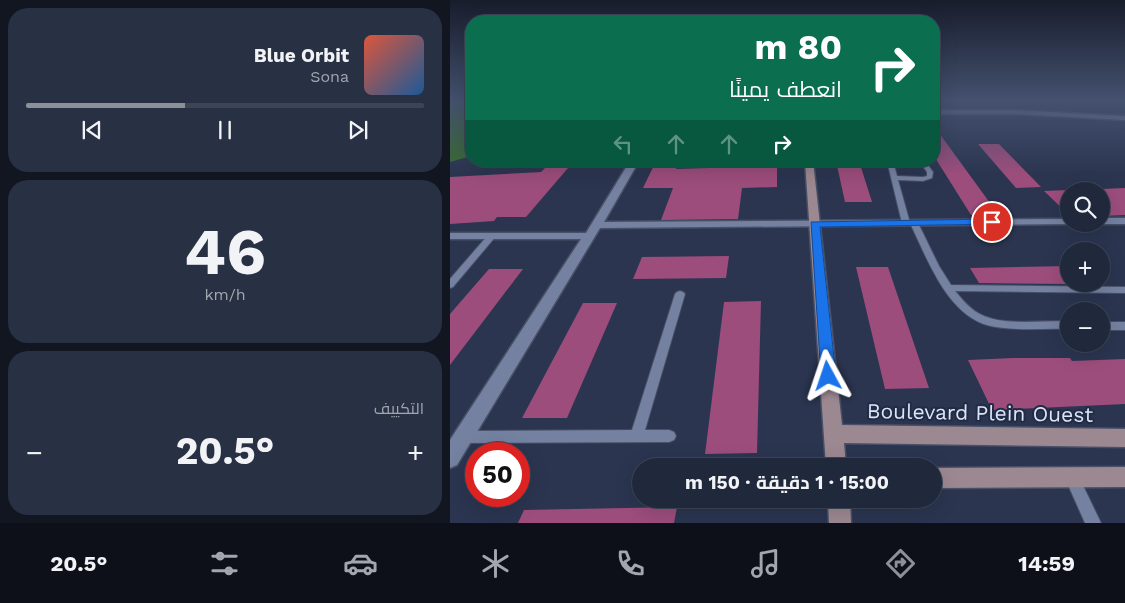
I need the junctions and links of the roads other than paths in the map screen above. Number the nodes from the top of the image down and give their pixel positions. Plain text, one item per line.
1 (632, 167) edge
2 (809, 167) edge
3 (892, 167) edge
4 (926, 167) edge
5 (896, 178) junction
6 (1110, 221) edge
7 (1125, 221) edge
8 (1060, 222) edge
9 (910, 223) junction
10 (814, 224) junction
11 (592, 231) junction
12 (450, 236) edge
13 (492, 236) junction
14 (450, 285) edge
15 (949, 288) junction
16 (1125, 290) edge
17 (680, 294) dead end
18 (1060, 325) edge
19 (1110, 326) edge
20 (1125, 326) edge
21 (834, 434) junction
22 (637, 435) junction
23 (668, 436) dead end
24 (463, 437) junction
25 (1125, 438) edge
26 (450, 458) edge
27 (836, 458) edge
28 (1125, 476) edge
29 (1072, 477) junction
30 (942, 478) edge
31 (839, 508) edge
32 (840, 523) edge
33 (1093, 523) edge

1 - 11 street
2 - 10 main road
3 - 5 lane
4 - 5 lane
5 - 9 lane
6 - 7 street
8 - 9 street
9 - 10 street
9 - 15 lane
10 - 11 street
10 - 21 main road
11 - 13 street
11 - 24 street
12 - 13 street
13 - 14 lane
15 - 16 lane
15 - 18 lane
17 - 22 lane
19 - 20 lane
21 - 25 main road, Boulevard Plein Ouest
21 - 27 main road
22 - 23 lane
22 - 24 lane
24 - 26 street
28 - 29 main road
29 - 30 main road
29 - 33 lane
31 - 32 main road

